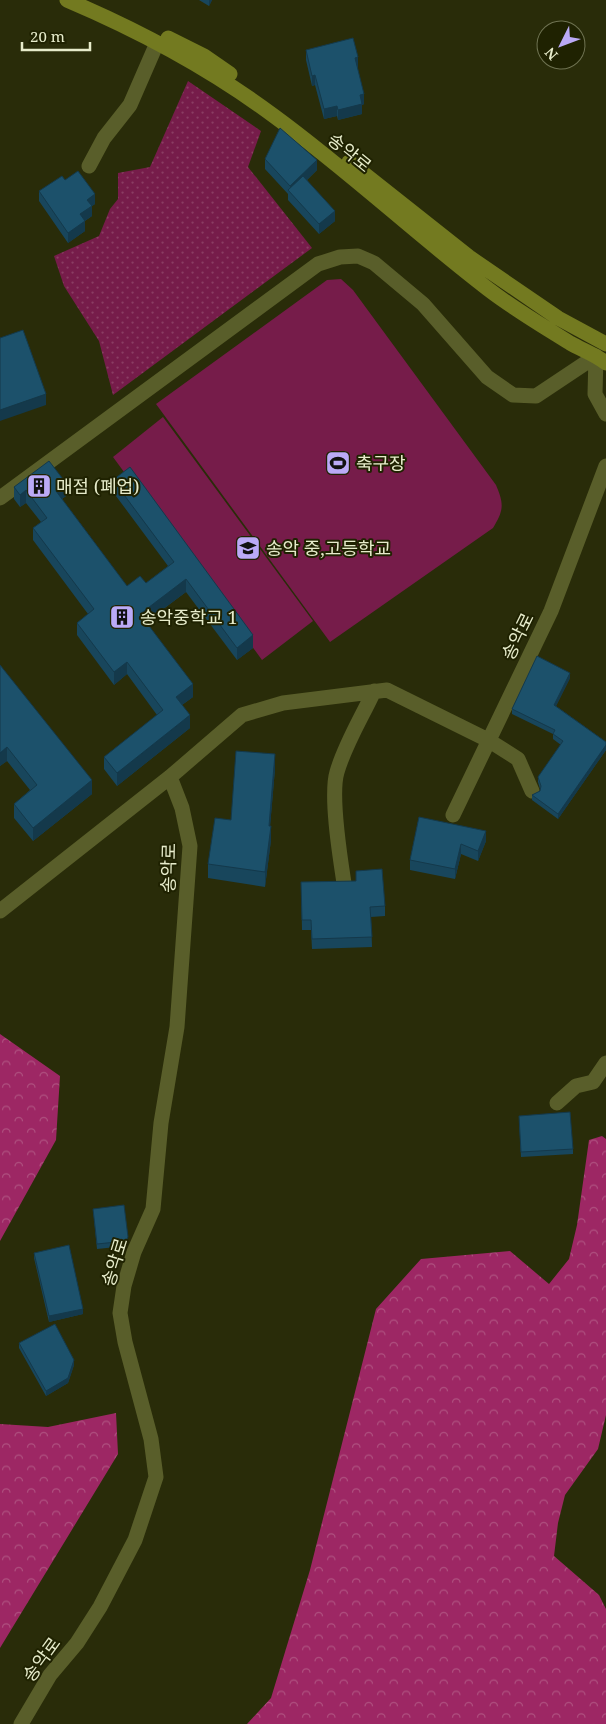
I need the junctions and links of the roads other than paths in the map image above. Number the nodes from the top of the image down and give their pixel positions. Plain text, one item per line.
1 (67, 0) edge
2 (85, 0) edge
3 (157, 43) junction
4 (89, 166) dead end
5 (603, 354) edge
6 (606, 414) edge
7 (606, 466) edge
8 (0, 498) edge
9 (374, 691) junction
10 (488, 740) junction
11 (170, 777) junction
12 (532, 792) dead end
13 (453, 815) dead end
14 (344, 883) edge
15 (0, 911) edge
16 (606, 1063) edge
17 (557, 1103) dead end
18 (21, 1724) edge

1 - 3 main road, 송악로
2 - 5 main road
3 - 4 street
3 - 5 main road, 송악로
5 - 6 street
5 - 8 street
7 - 10 street, 송악로
9 - 10 street
9 - 11 street
9 - 14 street
10 - 12 street
10 - 13 street, 송악로
11 - 15 street
11 - 18 street, 송악로
16 - 17 street

